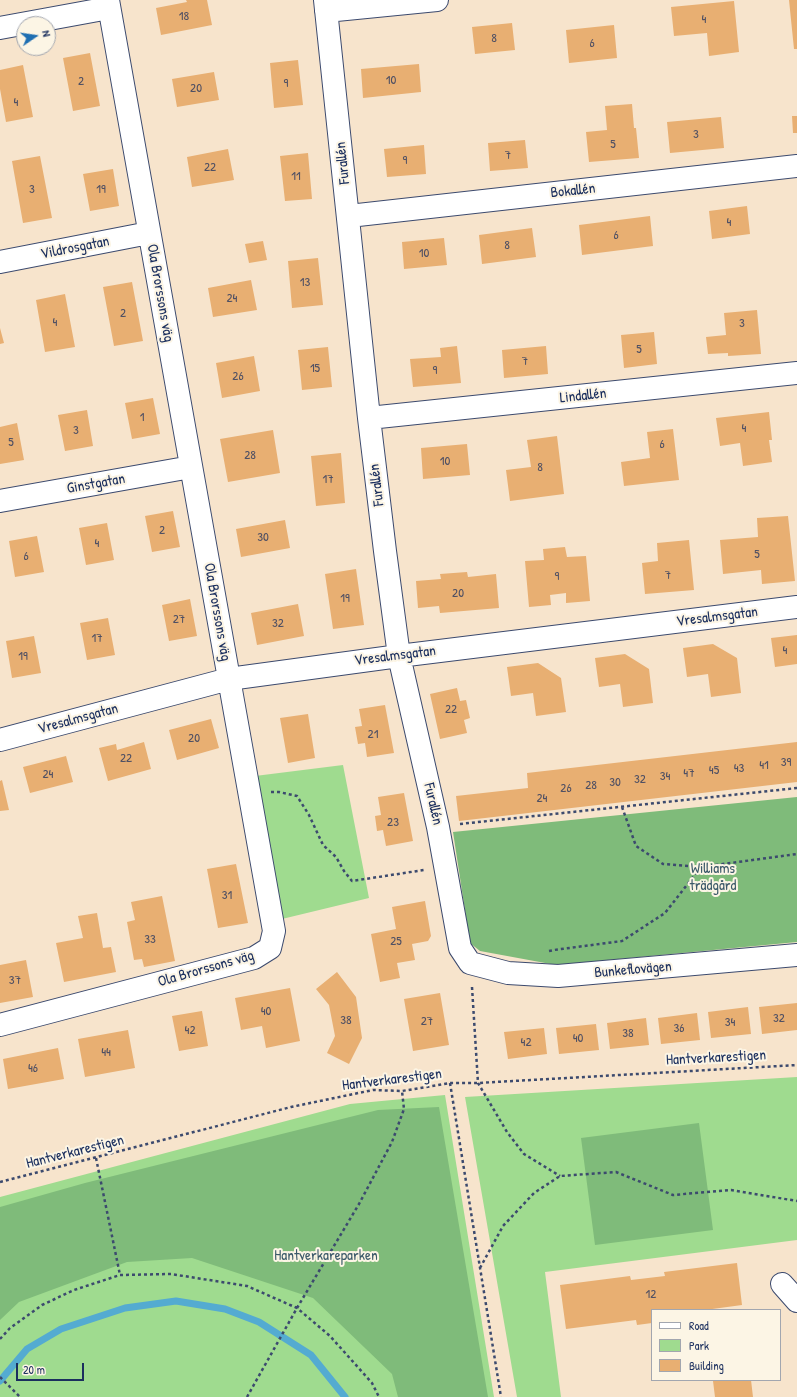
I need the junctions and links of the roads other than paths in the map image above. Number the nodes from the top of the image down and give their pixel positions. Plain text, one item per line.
1 (437, 0) edge
2 (108, 4) edge
3 (326, 6) edge
4 (0, 28) edge
5 (797, 166) edge
6 (349, 216) junction
7 (149, 233) junction
8 (0, 262) edge
9 (797, 373) edge
10 (370, 418) junction
11 (191, 467) junction
12 (0, 501) edge
13 (797, 607) edge
14 (399, 656) junction
15 (229, 679) junction
16 (0, 740) edge
17 (797, 955) edge
18 (470, 962) joint
19 (0, 1025) edge
20 (782, 1284) dead end
21 (797, 1301) edge

1 - 3 street
2 - 4 street
2 - 7 street, Ola Brorssons väg
3 - 6 street, Furallén
5 - 6 street, Bokallén
6 - 10 street, Furallén
7 - 8 street, Vildrosgatan
7 - 11 street, Ola Brorssons väg
9 - 10 street, Lindallén
10 - 14 street, Furallén
11 - 12 street, Ginstgatan
11 - 15 street, Ola Brorssons väg
13 - 14 street, Vresalmsgatan
14 - 15 street, Vresalmsgatan
14 - 18 street, Furallén
15 - 16 street, Vresalmsgatan
15 - 19 street, Ola Brorssons väg
17 - 18 street, Bunkeflovägen
20 - 21 street

